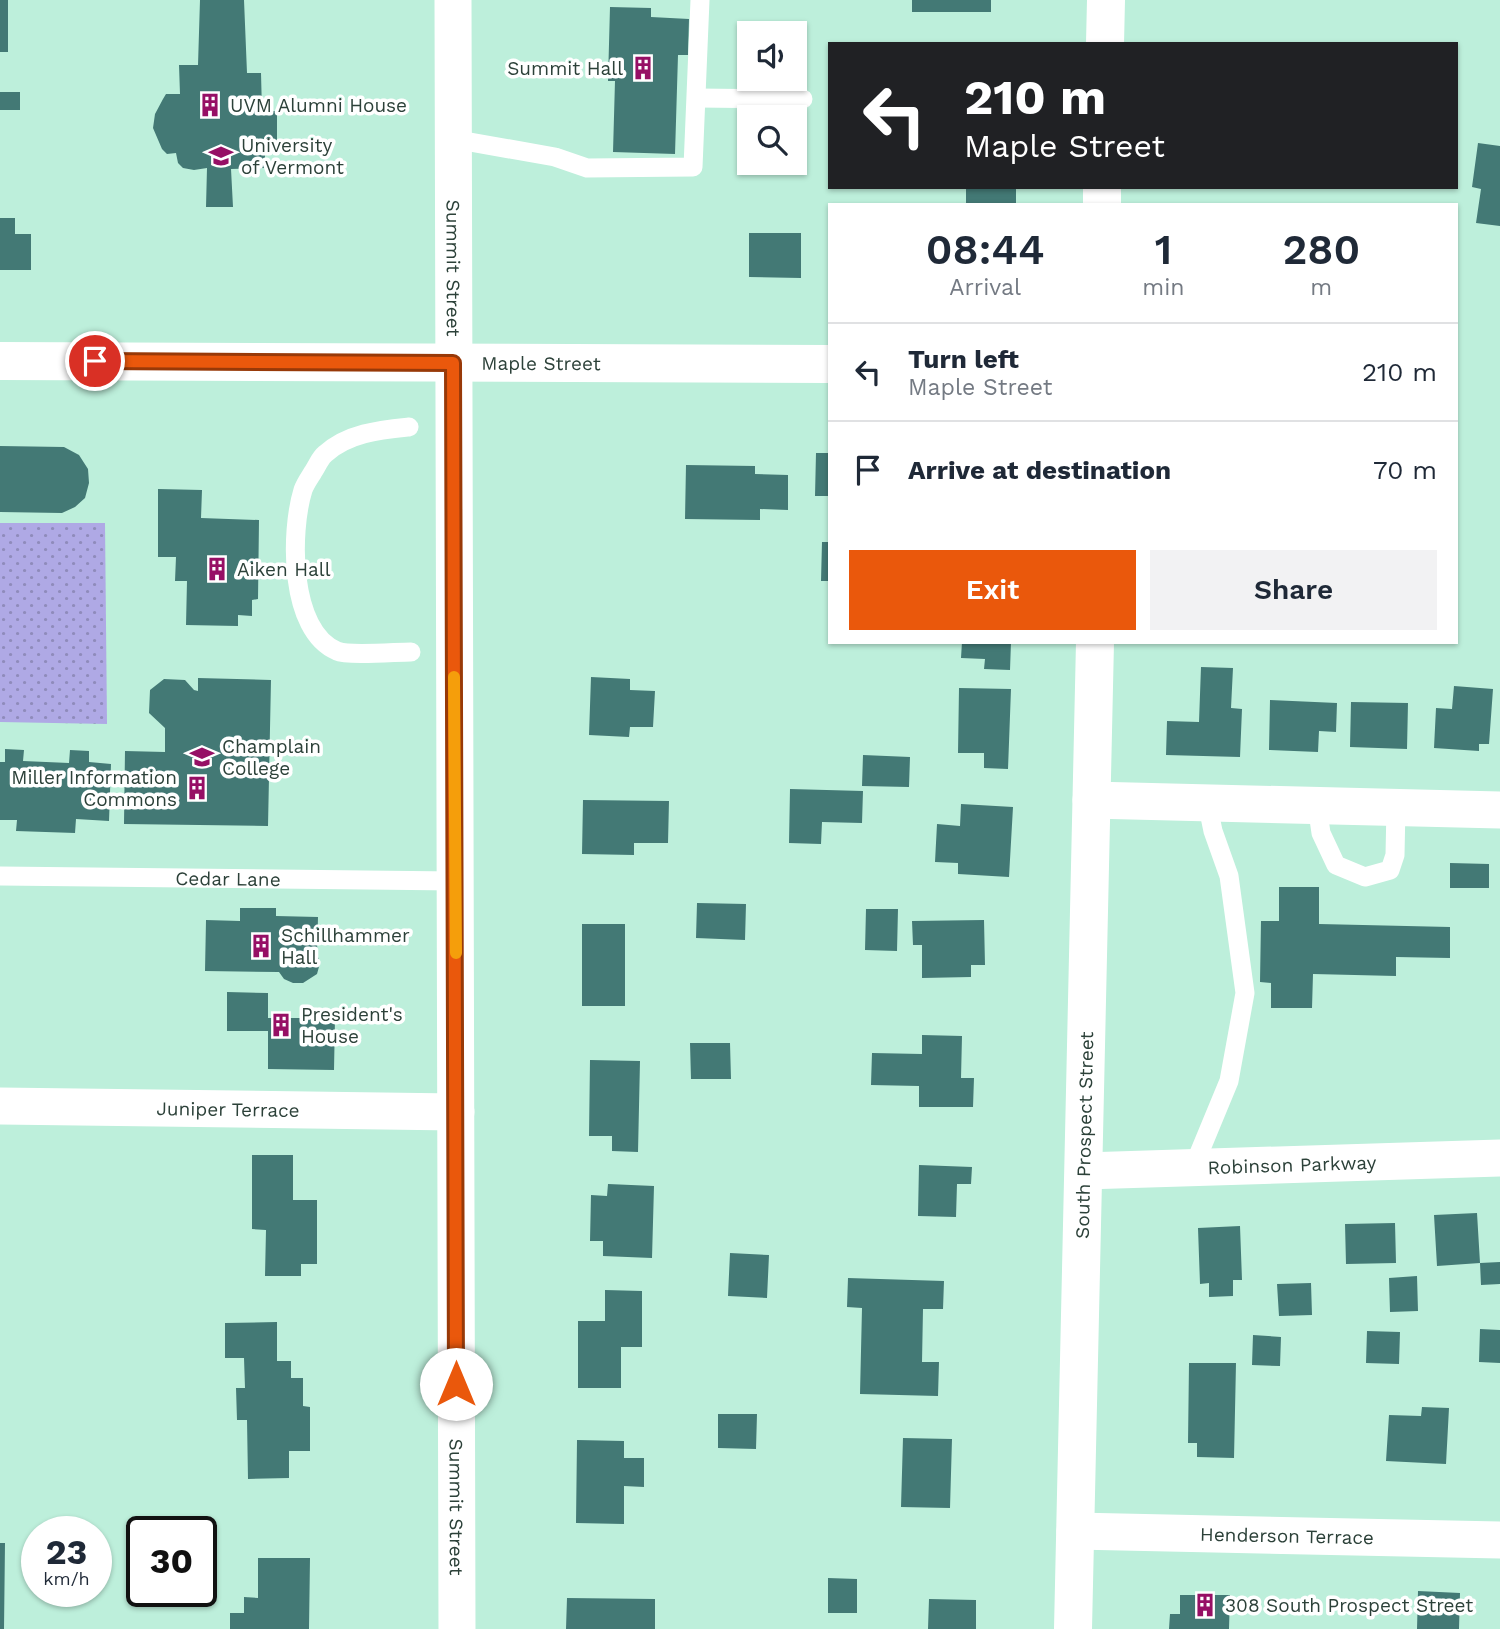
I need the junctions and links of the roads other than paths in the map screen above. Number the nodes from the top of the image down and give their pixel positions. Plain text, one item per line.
1 (453, 0) edge
2 (700, 0) edge
3 (1106, 0) edge
4 (1105, 42) edge
5 (697, 98) junction
6 (803, 99) dead end
7 (453, 139) junction
8 (0, 361) edge
9 (453, 363) junction
10 (828, 364) edge
11 (410, 427) dead end
12 (1095, 644) edge
13 (411, 652) dead end
14 (1091, 800) junction
15 (1207, 802) junction
16 (1317, 805) junction
17 (1396, 807) junction
18 (1500, 810) edge
19 (0, 876) edge
20 (455, 881) junction
21 (0, 1106) edge
22 (456, 1112) junction
23 (1500, 1158) edge
24 (1193, 1168) junction
25 (1084, 1171) junction
26 (1074, 1531) junction
27 (1500, 1540) edge
28 (457, 1629) edge
29 (1073, 1629) edge

1 - 7 street, Summit Street
2 - 5 lane
3 - 4 street
5 - 6 lane
5 - 7 lane
7 - 9 street, Summit Street
8 - 9 street, Maple Street
9 - 10 street, Maple Street
9 - 20 street, Summit Street
11 - 13 lane
12 - 14 street, South Prospect Street
14 - 15 street
14 - 25 street, South Prospect Street
15 - 16 street
15 - 24 lane
16 - 17 street
16 - 17 lane
17 - 18 street
19 - 20 lane, Cedar Lane
20 - 22 street, Summit Street
21 - 22 street, Juniper Terrace
22 - 28 street, Summit Street
23 - 24 street, Robinson Parkway
24 - 25 street, Robinson Parkway
25 - 26 street, South Prospect Street
26 - 27 street, Henderson Terrace
26 - 29 street, South Prospect Street

